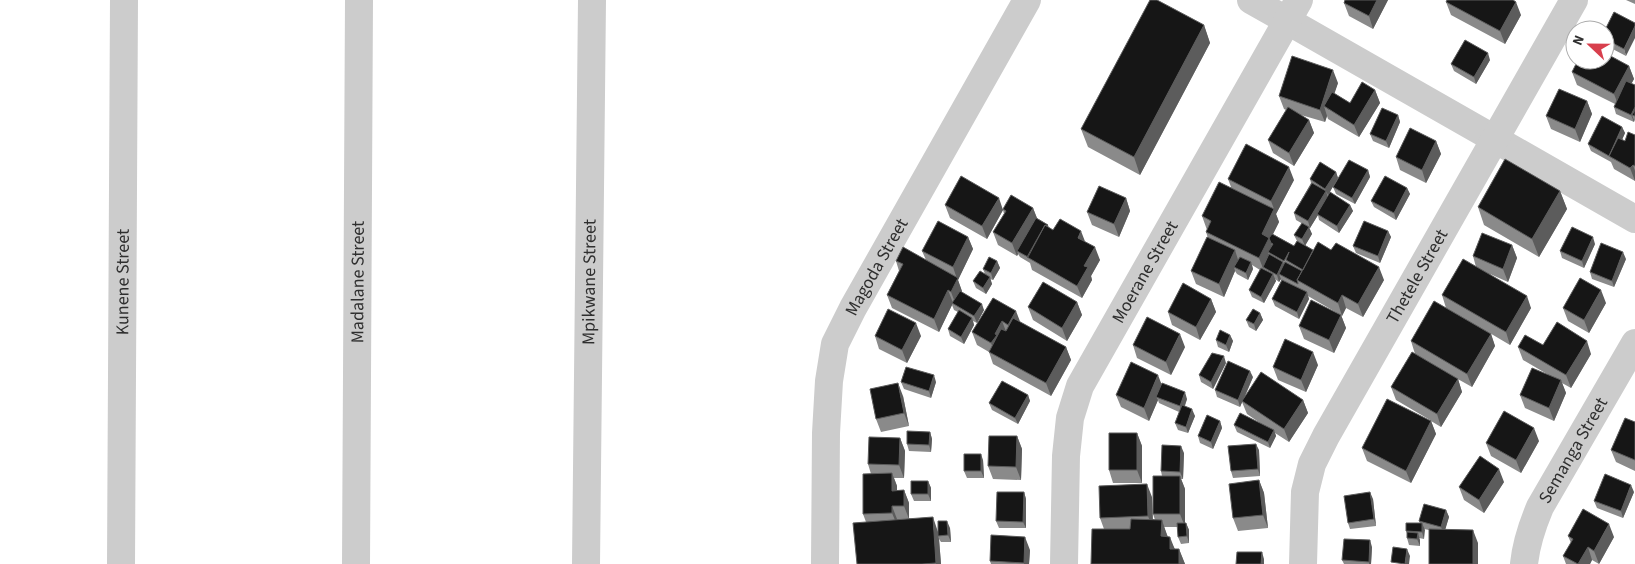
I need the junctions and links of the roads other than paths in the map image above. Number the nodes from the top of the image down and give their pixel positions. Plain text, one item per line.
1 (124, 0) edge
2 (359, 0) edge
3 (592, 0) edge
4 (1027, 0) edge
5 (1251, 0) edge
6 (1574, 0) edge
7 (1293, 10) edge
8 (1495, 140) junction
9 (1635, 219) edge
10 (1635, 343) edge
11 (121, 564) edge
12 (356, 564) edge
13 (586, 564) edge
14 (825, 564) edge
15 (1064, 564) edge
16 (1303, 564) edge
17 (1524, 564) edge

1 - 11 street, Kunene Street
2 - 12 street, Madalane Street
3 - 13 street, Mpikwane Street
4 - 14 street, Magoda Street
5 - 7 street
6 - 8 street, Thetele Street
7 - 8 street
7 - 15 street, Moerane Street
8 - 9 street
8 - 16 street, Thetele Street
10 - 17 street, Semanga Street

